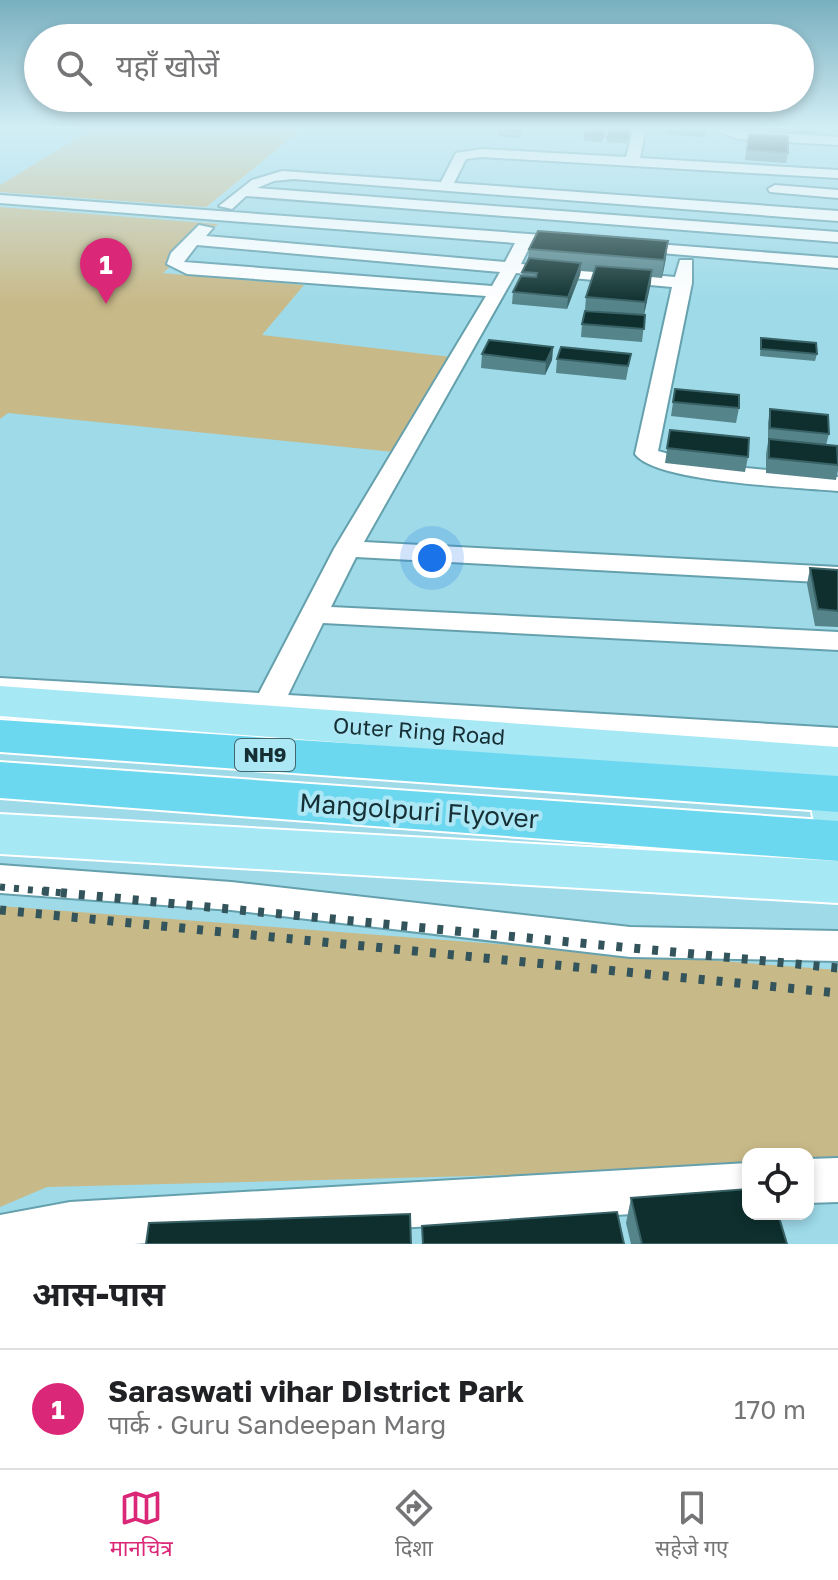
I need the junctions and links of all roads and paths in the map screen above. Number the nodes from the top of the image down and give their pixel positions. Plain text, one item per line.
1 (246, 187) edge
2 (445, 187) edge
3 (764, 189) dead end
4 (241, 192) junction
5 (838, 194) edge
6 (0, 199) edge
7 (222, 211) junction
8 (838, 216) edge
9 (838, 237) edge
10 (525, 239) junction
11 (193, 240) junction
12 (584, 243) edge
13 (614, 246) edge
14 (689, 251) junction
15 (838, 263) edge
16 (510, 266) junction
17 (683, 283) junction
18 (498, 292) junction
19 (838, 484) edge
20 (347, 549) junction
21 (838, 575) edge
22 (314, 614) junction
23 (838, 641) edge
24 (0, 687) edge
25 (0, 701) edge
26 (269, 702) junction
27 (0, 736) edge
28 (838, 738) edge
29 (838, 764) edge
30 (0, 780) edge
31 (838, 797) edge
32 (838, 817) edge
33 (0, 834) edge
34 (838, 841) edge
35 (0, 879) edge
36 (838, 882) edge
37 (838, 946) edge
38 (838, 1180) edge
39 (814, 1181) edge
40 (742, 1185) edge
41 (0, 1238) edge

1 - 4 street
2 - 8 street
3 - 5 street
4 - 7 street
4 - 9 street
6 - 7 street
7 - 10 street
7 - 11 street
10 - 12 street
10 - 16 street
11 - 16 street
11 - 18 street
13 - 14 street
14 - 15 street
14 - 17 street
16 - 17 street
16 - 18 street
17 - 19 street
18 - 20 street
20 - 21 street
20 - 22 street
22 - 23 street
22 - 26 street
24 - 26 street
25 - 29 main road, Outer Ring Road
26 - 28 street
27 - 31 highway, Mangolpuri Flyover / NH9
30 - 34 highway, Mangolpuri Flyover
31 - 32 main road
33 - 36 main road
35 - 37 street
38 - 39 street
40 - 41 street

